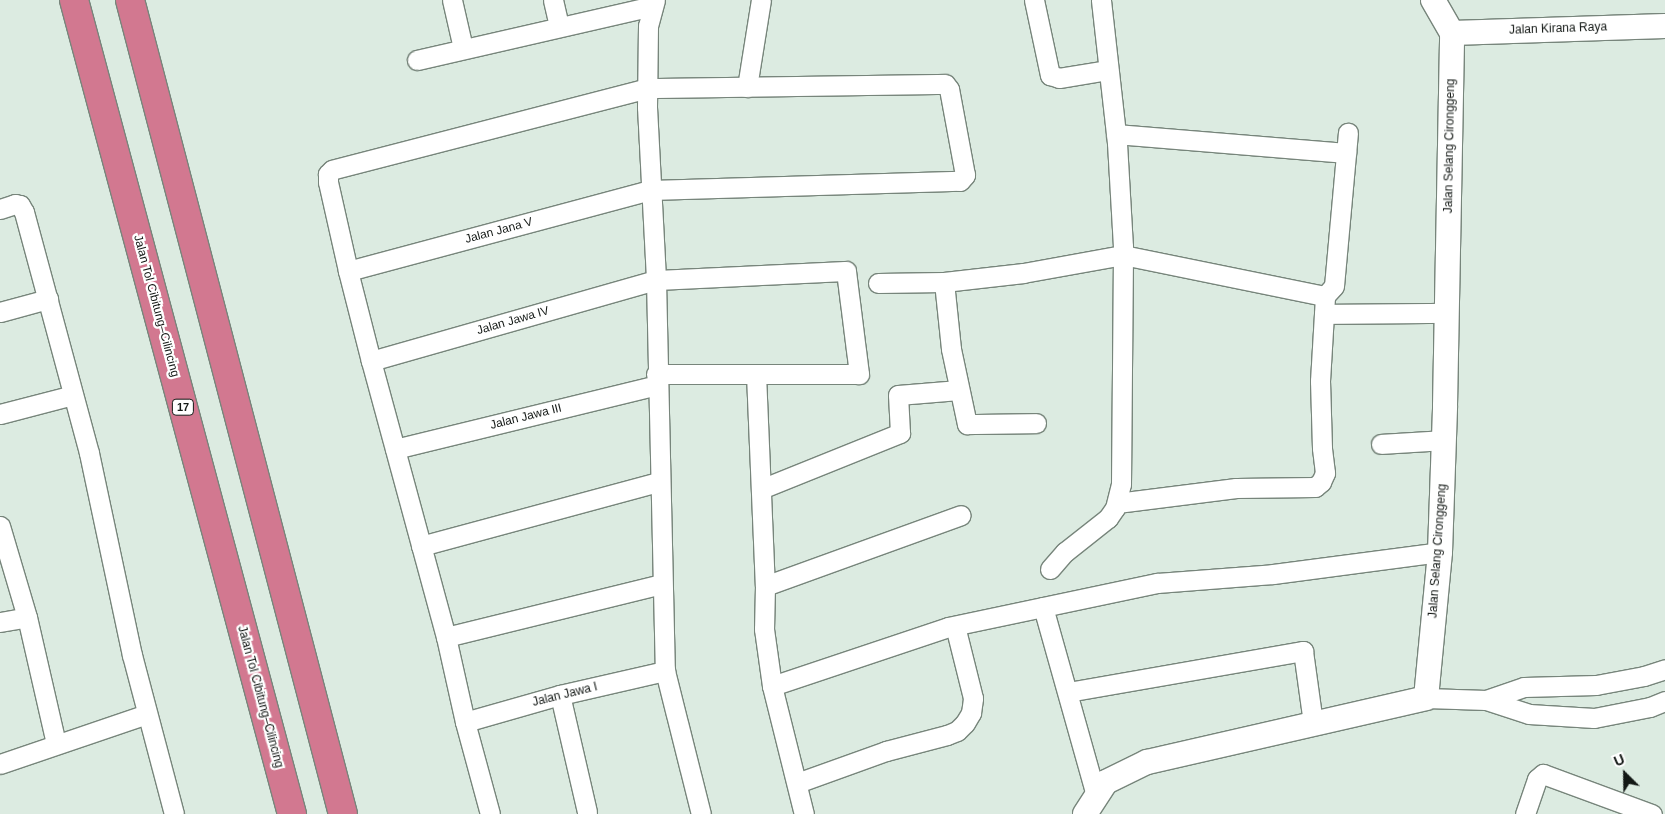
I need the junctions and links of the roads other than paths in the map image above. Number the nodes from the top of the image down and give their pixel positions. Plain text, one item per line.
1 (74, 0) edge
2 (130, 0) edge
3 (452, 0) edge
4 (553, 0) edge
5 (761, 0) edge
6 (1034, 0) edge
7 (1101, 0) edge
8 (1433, 0) edge
9 (654, 3) edge
10 (559, 26) junction
11 (1665, 26) edge
12 (1452, 32) junction
13 (464, 48) junction
14 (417, 60) dead end
15 (1108, 70) junction
16 (747, 87) junction
17 (648, 88) junction
18 (1348, 133) dead end
19 (1116, 134) junction
20 (1346, 153) junction
21 (650, 190) junction
22 (0, 209) edge
23 (1123, 255) junction
24 (348, 271) junction
25 (656, 280) junction
26 (944, 282) junction
27 (878, 283) dead end
28 (48, 299) junction
29 (1324, 305) junction
30 (0, 312) edge
31 (1447, 313) junction
32 (371, 361) junction
33 (756, 374) junction
34 (656, 379) junction
35 (959, 390) junction
36 (73, 395) junction
37 (0, 414) edge
38 (1036, 423) dead end
39 (1444, 440) junction
40 (1381, 444) dead end
41 (395, 449) junction
42 (660, 482) junction
43 (761, 489) junction
44 (1117, 503) junction
45 (961, 516) dead end
46 (0, 526) edge
47 (421, 546) junction
48 (1440, 552) junction
49 (1050, 569) dead end
50 (662, 584) junction
51 (765, 586) junction
52 (1043, 607) junction
53 (27, 616) junction
54 (0, 622) edge
55 (955, 626) junction
56 (446, 637) junction
57 (1665, 670) edge
58 (665, 671) junction
59 (772, 686) junction
60 (1068, 692) junction
61 (560, 695) junction
62 (1426, 698) junction
63 (1486, 700) junction
64 (1665, 701) edge
65 (147, 714) junction
66 (465, 722) junction
67 (1313, 723) junction
68 (56, 744) junction
69 (0, 764) edge
70 (797, 783) junction
71 (1090, 805) edge
72 (167, 812) edge
73 (587, 812) dead end
74 (1642, 812) edge
75 (292, 814) edge
76 (343, 814) edge
77 (490, 814) edge
78 (701, 814) edge
79 (804, 814) edge
80 (1525, 814) edge

1 - 75 highway, Jalan Tol Cibitung–Cilincing / 17
2 - 76 highway
3 - 13 street
4 - 10 street
5 - 16 street
6 - 15 street
7 - 15 street
8 - 12 street
9 - 10 street
9 - 17 street
10 - 13 street
11 - 12 street, Jalan Kirana Raya
12 - 31 street, Jalan Selang Cironggeng
13 - 14 street
15 - 19 street
16 - 17 street
16 - 21 street, Jalan Jana V
17 - 21 street
17 - 24 street
18 - 20 street
19 - 20 street
19 - 23 street
20 - 29 street
21 - 24 street, Jalan Jana V
21 - 25 street
22 - 28 street
23 - 26 street
23 - 29 street
23 - 44 street
24 - 32 street
25 - 32 street, Jalan Jawa IV
25 - 33 street, Jalan Jawa IV
25 - 34 street
26 - 27 street
26 - 35 street
28 - 30 street
28 - 36 street
29 - 31 street
29 - 44 street
31 - 39 street, Jalan Selang Cironggeng
32 - 41 street
33 - 34 street, Jalan Jawa III
33 - 43 street
34 - 41 street, Jalan Jawa III
34 - 42 street
35 - 38 street
35 - 43 street
36 - 37 street
36 - 65 street
39 - 40 street
39 - 48 street, Jalan Selang Cironggeng
41 - 47 street
42 - 47 street
42 - 50 street
43 - 51 street
44 - 49 street
45 - 51 street
46 - 53 street
47 - 56 street
48 - 52 street
48 - 62 street, Jalan Selang Cironggeng
50 - 56 street
50 - 58 street
51 - 59 street
52 - 55 street
52 - 60 street
53 - 54 street
53 - 68 street
55 - 59 street
55 - 70 street
56 - 66 street
57 - 63 street
58 - 61 street, Jalan Jawa I
58 - 78 street
59 - 70 street
60 - 67 street
60 - 71 street
61 - 66 street, Jalan Jawa I
61 - 73 street
62 - 63 street
62 - 67 street
63 - 64 street
65 - 68 street
65 - 72 street
66 - 77 street
67 - 71 street
68 - 69 street
70 - 79 street
74 - 80 street

